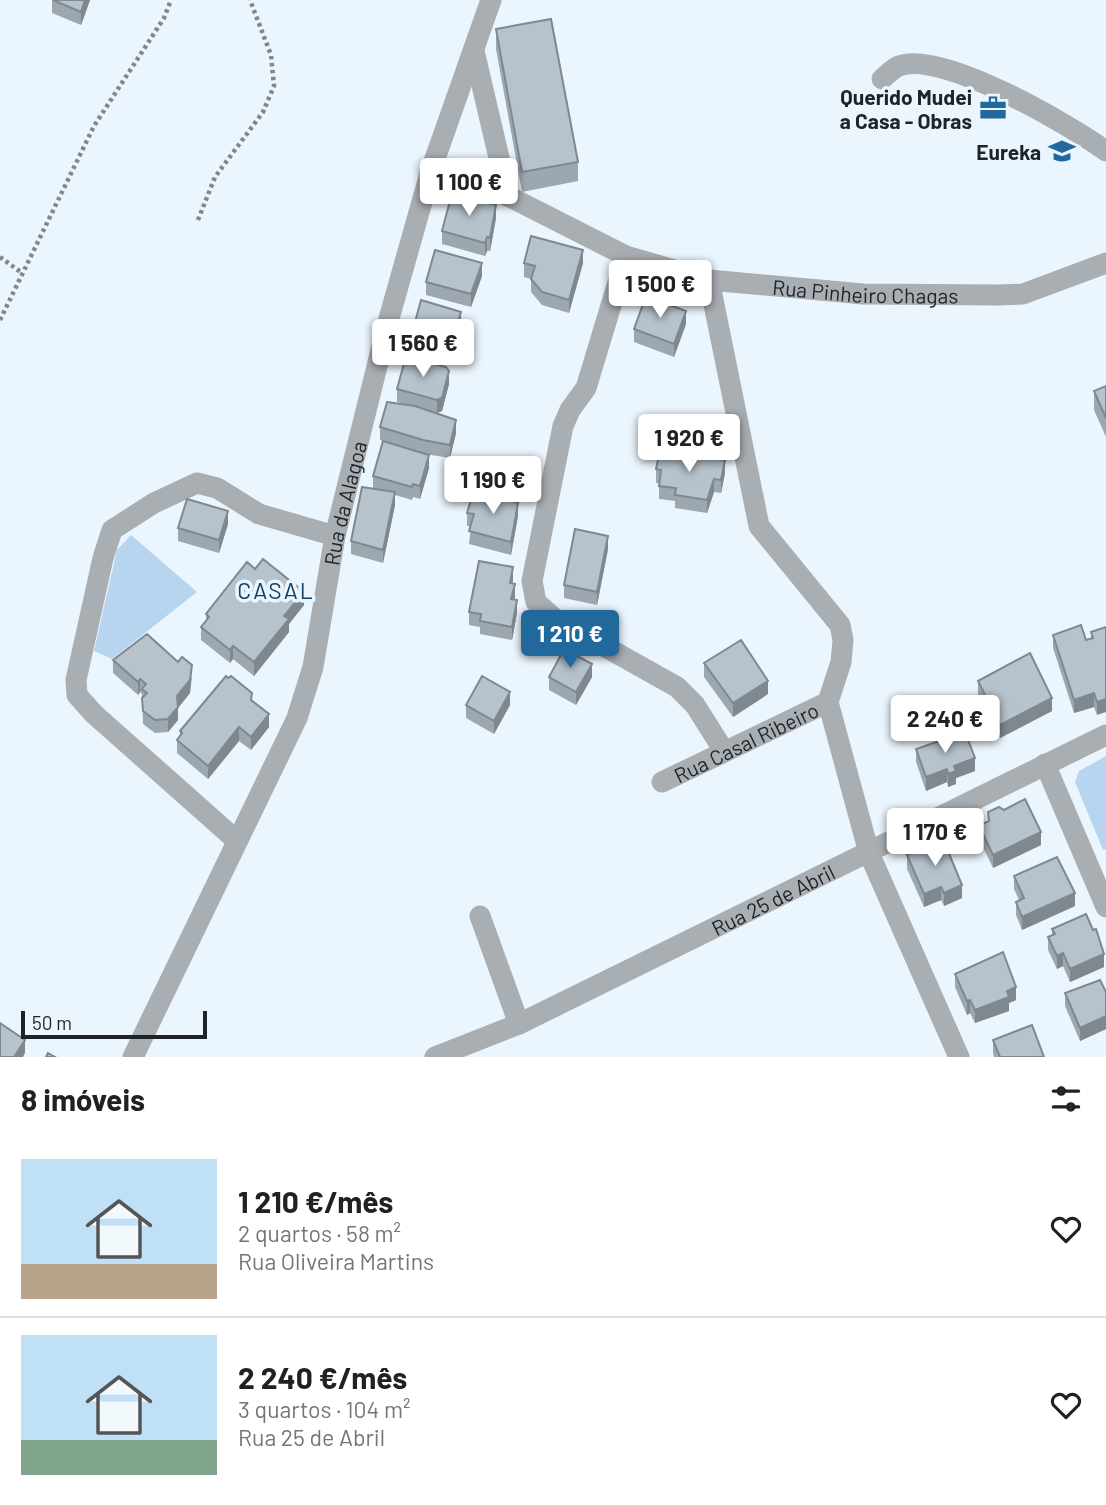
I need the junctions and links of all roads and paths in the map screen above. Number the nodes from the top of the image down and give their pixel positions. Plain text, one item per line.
1 (171, 0) edge
2 (250, 0) edge
3 (491, 0) edge
4 (474, 51) junction
5 (882, 79) dead end
6 (1106, 151) edge
7 (431, 170) junction
8 (508, 196) junction
9 (198, 220) dead end
10 (626, 256) junction
11 (0, 257) edge
12 (1106, 263) edge
13 (22, 274) junction
14 (709, 281) junction
15 (0, 320) edge
16 (335, 536) junction
17 (828, 702) junction
18 (1106, 735) edge
19 (724, 751) junction
20 (1045, 764) junction
21 (662, 782) dead end
22 (236, 840) junction
23 (869, 853) junction
24 (1106, 907) edge
25 (480, 916) dead end
26 (519, 1024) junction
27 (133, 1057) edge
28 (435, 1057) edge
29 (958, 1057) edge

1 - 13 path
2 - 9 path
3 - 4 street, Rua da Alagoa
4 - 7 street, Rua da Alagoa
4 - 8 street
5 - 6 street
7 - 8 street, Rua Pinheiro Chagas
7 - 16 street, Rua da Alagoa
8 - 10 street, Rua Pinheiro Chagas
10 - 14 street, Rua Pinheiro Chagas
10 - 19 street
11 - 13 path
12 - 14 street, Rua Pinheiro Chagas
13 - 15 path
14 - 17 street
16 - 22 street, Rua da Alagoa
16 - 22 street
17 - 19 street, Rua Casal Ribeiro
17 - 23 street
18 - 20 street, Rua 25 de Abril
19 - 21 street, Rua Casal Ribeiro
20 - 23 street, Rua 25 de Abril
20 - 24 street
22 - 27 street, Rua da Alagoa
23 - 26 street, Rua 25 de Abril
23 - 29 street
25 - 26 street
26 - 28 street, Rua 25 de Abril

